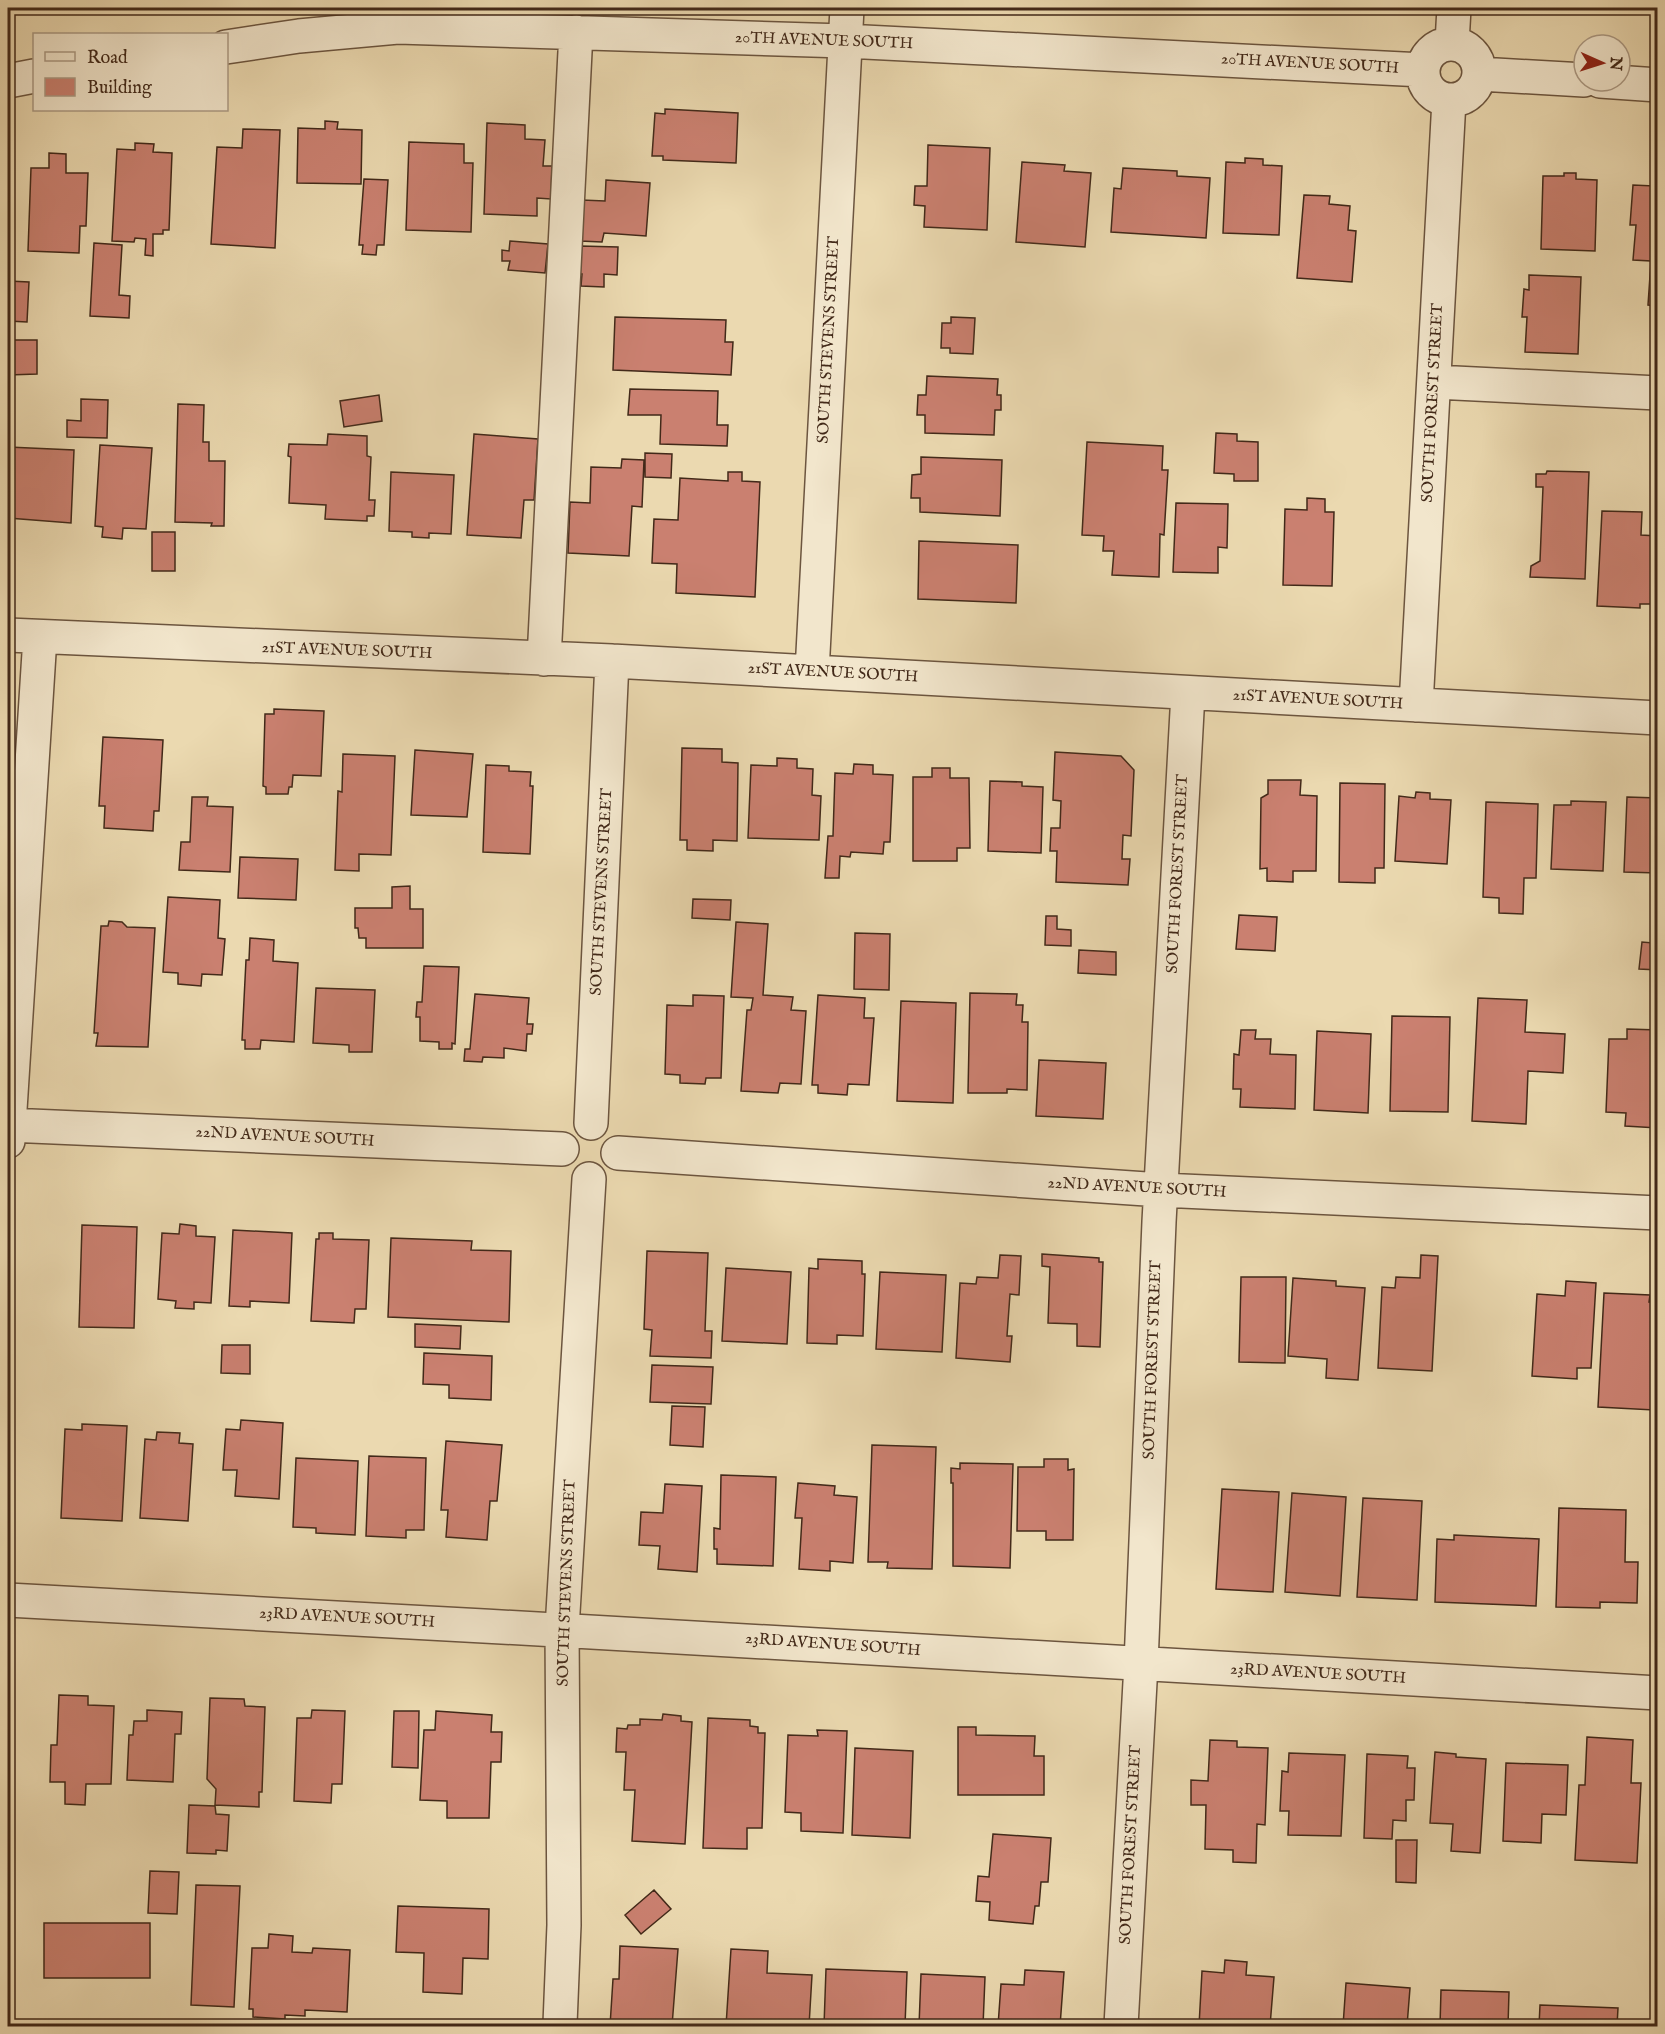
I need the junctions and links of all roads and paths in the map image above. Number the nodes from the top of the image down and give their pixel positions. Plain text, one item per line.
1 (847, 8) edge
2 (1454, 8) edge
3 (576, 32) junction
4 (845, 41) junction
5 (1452, 43) junction
6 (228, 47) edge
7 (1423, 70) junction
8 (1479, 74) junction
9 (33, 76) edge
10 (1572, 79) edge
11 (8, 81) edge
12 (1632, 83) edge
13 (1658, 85) edge
14 (1449, 100) junction
15 (1435, 381) junction
16 (1658, 393) edge
17 (8, 635) edge
18 (40, 637) junction
19 (544, 659) junction
20 (612, 661) junction
21 (812, 672) junction
22 (1188, 693) junction
23 (1416, 705) junction
24 (1658, 718) edge
25 (591, 1123) junction
26 (8, 1130) edge
27 (562, 1149) junction
28 (618, 1154) junction
29 (589, 1179) junction
30 (1161, 1190) junction
31 (1658, 1213) edge
32 (8, 1600) edge
33 (562, 1629) junction
34 (1141, 1664) junction
35 (1658, 1693) edge
36 (560, 2024) dead end
37 (1121, 2026) edge

1 - 4 street, SOUTH STEVENS STREET
2 - 5 street
3 - 4 street, 20TH AVENUE SOUTH
3 - 6 street, 20TH AVENUE SOUTH
3 - 19 street
4 - 7 street, 20TH AVENUE SOUTH
4 - 21 street, SOUTH STEVENS STREET
5 - 7 street
5 - 8 street
7 - 14 street
8 - 10 street
8 - 14 street
9 - 11 street
12 - 13 street
14 - 15 street, SOUTH FOREST STREET
15 - 16 street
15 - 23 street, SOUTH FOREST STREET
17 - 18 street, 21ST AVENUE SOUTH
18 - 19 street, 21ST AVENUE SOUTH
18 - 26 street
19 - 20 street, 21ST AVENUE SOUTH
20 - 21 street, 21ST AVENUE SOUTH
20 - 25 street, SOUTH STEVENS STREET
21 - 22 street, 21ST AVENUE SOUTH
22 - 23 street, 21ST AVENUE SOUTH
22 - 30 street, SOUTH FOREST STREET
23 - 24 street, 21ST AVENUE SOUTH
25 - 27 street
25 - 28 street
26 - 27 street, 22ND AVENUE SOUTH
27 - 29 street
28 - 29 street
28 - 30 street, 22ND AVENUE SOUTH
29 - 33 street, SOUTH STEVENS STREET
30 - 31 street, 22ND AVENUE SOUTH
30 - 34 street, SOUTH FOREST STREET
32 - 33 street, 23RD AVENUE SOUTH
33 - 34 street, 23RD AVENUE SOUTH
33 - 36 street, SOUTH STEVENS STREET
34 - 35 street, 23RD AVENUE SOUTH
34 - 37 street, SOUTH FOREST STREET

